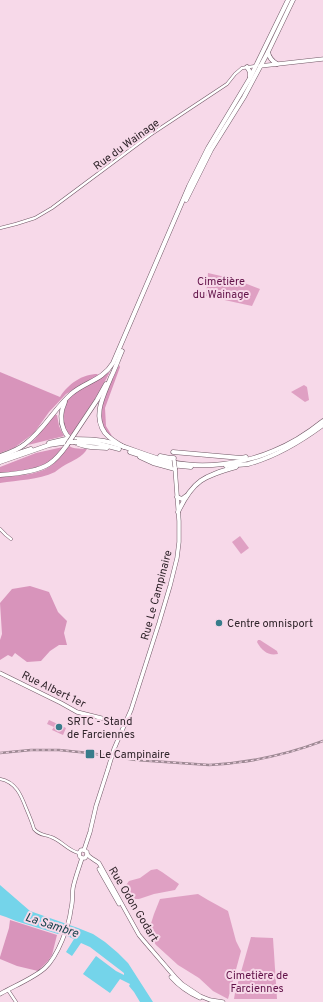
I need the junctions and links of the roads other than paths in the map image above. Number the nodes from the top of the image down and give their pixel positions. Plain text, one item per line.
1 (293, 0) edge
2 (287, 2) edge
3 (268, 52) junction
4 (323, 59) edge
5 (277, 64) junction
6 (259, 66) junction
7 (247, 67) junction
8 (250, 78) junction
9 (0, 228) edge
10 (118, 356) junction
11 (116, 365) junction
12 (68, 397) junction
13 (323, 421) edge
14 (323, 425) edge
15 (74, 439) junction
16 (67, 442) junction
17 (117, 448) junction
18 (124, 448) junction
19 (174, 452) joint
20 (138, 453) junction
21 (266, 454) junction
22 (0, 456) edge
23 (0, 459) edge
24 (174, 459) junction
25 (0, 462) edge
26 (246, 464) junction
27 (175, 468) junction
28 (0, 475) edge
29 (186, 496) junction
30 (177, 497) junction
31 (178, 512) junction
32 (0, 529) edge
33 (11, 539) dead end
34 (0, 673) edge
35 (125, 724) junction
36 (0, 779) edge
37 (84, 850) junction
38 (79, 853) junction
39 (85, 857) junction
40 (8, 990) junction
41 (0, 994) edge
42 (16, 1002) edge
43 (211, 1002) edge
44 (223, 1002) edge

1 - 3 highway
2 - 6 highway
3 - 5 highway
3 - 6 highway
4 - 5 main road
5 - 6 main road
6 - 7 street
6 - 8 highway
6 - 10 highway
7 - 8 highway
7 - 9 street, Rue du Wainage
8 - 10 highway
10 - 11 highway
10 - 12 highway
11 - 15 highway
11 - 18 highway
12 - 17 highway
12 - 22 highway
13 - 21 highway
14 - 26 highway
15 - 16 highway, bridge
15 - 17 highway
15 - 18 highway
16 - 23 highway
16 - 25 highway
16 - 28 highway
17 - 20 highway
18 - 20 highway
19 - 21 highway
19 - 24 main road
20 - 21 highway
20 - 24 highway
20 - 26 highway
20 - 27 highway
24 - 27 main road, Rue Le Campinaire, bridge
26 - 29 highway
27 - 30 main road, Rue Le Campinaire
29 - 30 highway
29 - 31 highway
30 - 31 main road, Rue Le Campinaire
31 - 35 main road, Rue Le Campinaire
32 - 33 street
34 - 35 main road, Rue Albert 1er
35 - 37 main road, Rue Le Campinaire, bridge
36 - 38 street
37 - 38 main road
37 - 39 main road
38 - 39 main road
39 - 40 main road
39 - 43 main road, Rue Odon Godart
39 - 44 main road, Rue Odon Godart
40 - 41 main road
40 - 42 street

